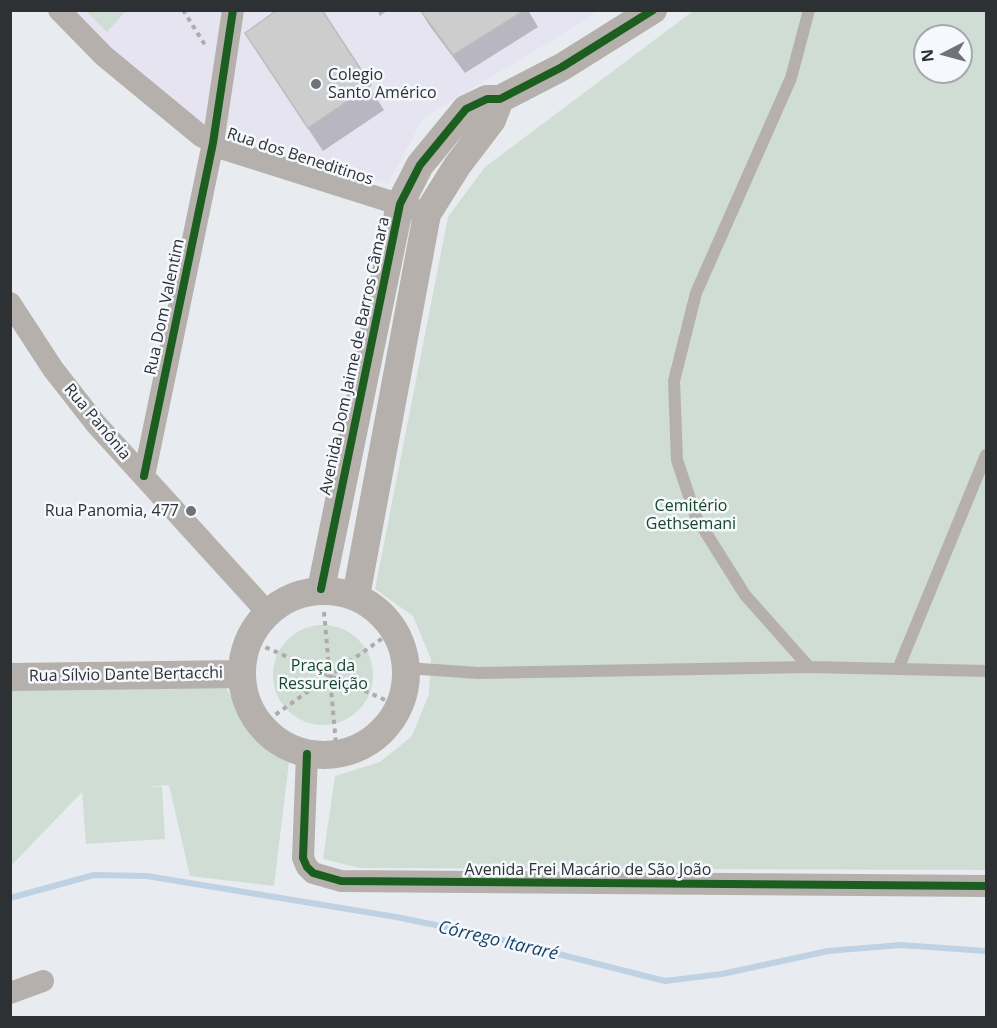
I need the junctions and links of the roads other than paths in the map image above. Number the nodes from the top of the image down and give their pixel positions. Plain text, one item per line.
1 (59, 10) edge
2 (233, 10) edge
3 (653, 10) edge
4 (809, 10) edge
5 (500, 99) junction
6 (213, 143) junction
7 (400, 204) junction
8 (427, 214) junction
9 (10, 303) edge
10 (987, 455) edge
11 (144, 476) junction
12 (321, 589) junction
13 (356, 596) junction
14 (267, 612) junction
15 (407, 668) junction
16 (810, 668) junction
17 (898, 669) junction
18 (987, 671) edge
19 (241, 674) junction
20 (10, 677) edge
21 (307, 754) junction
22 (987, 886) edge
23 (43, 981) dead end
24 (10, 993) edge

1 - 6 street, Rua dos Beneditinos
2 - 6 street, Rua Dom Valentim
3 - 5 street, Avenida Dom Jaime de Barros Câmara
4 - 16 lane
5 - 7 street, Avenida Dom Jaime de Barros Câmara
5 - 8 street
6 - 7 street, Rua dos Beneditinos
6 - 11 street, Rua Dom Valentim
7 - 8 street, Rua dos Beneditinos
7 - 12 street, Avenida Dom Jaime de Barros Câmara
8 - 13 street
9 - 11 street, Rua Panônia
10 - 17 lane
11 - 14 street, Rua Panônia
12 - 13 street
12 - 14 street
13 - 15 street
14 - 19 street
15 - 16 lane
15 - 21 street
16 - 17 lane
17 - 18 lane
19 - 20 street, Rua Sílvio Dante Bertacchi
19 - 21 street
21 - 22 street, Avenida Frei Macário de São João
23 - 24 street

